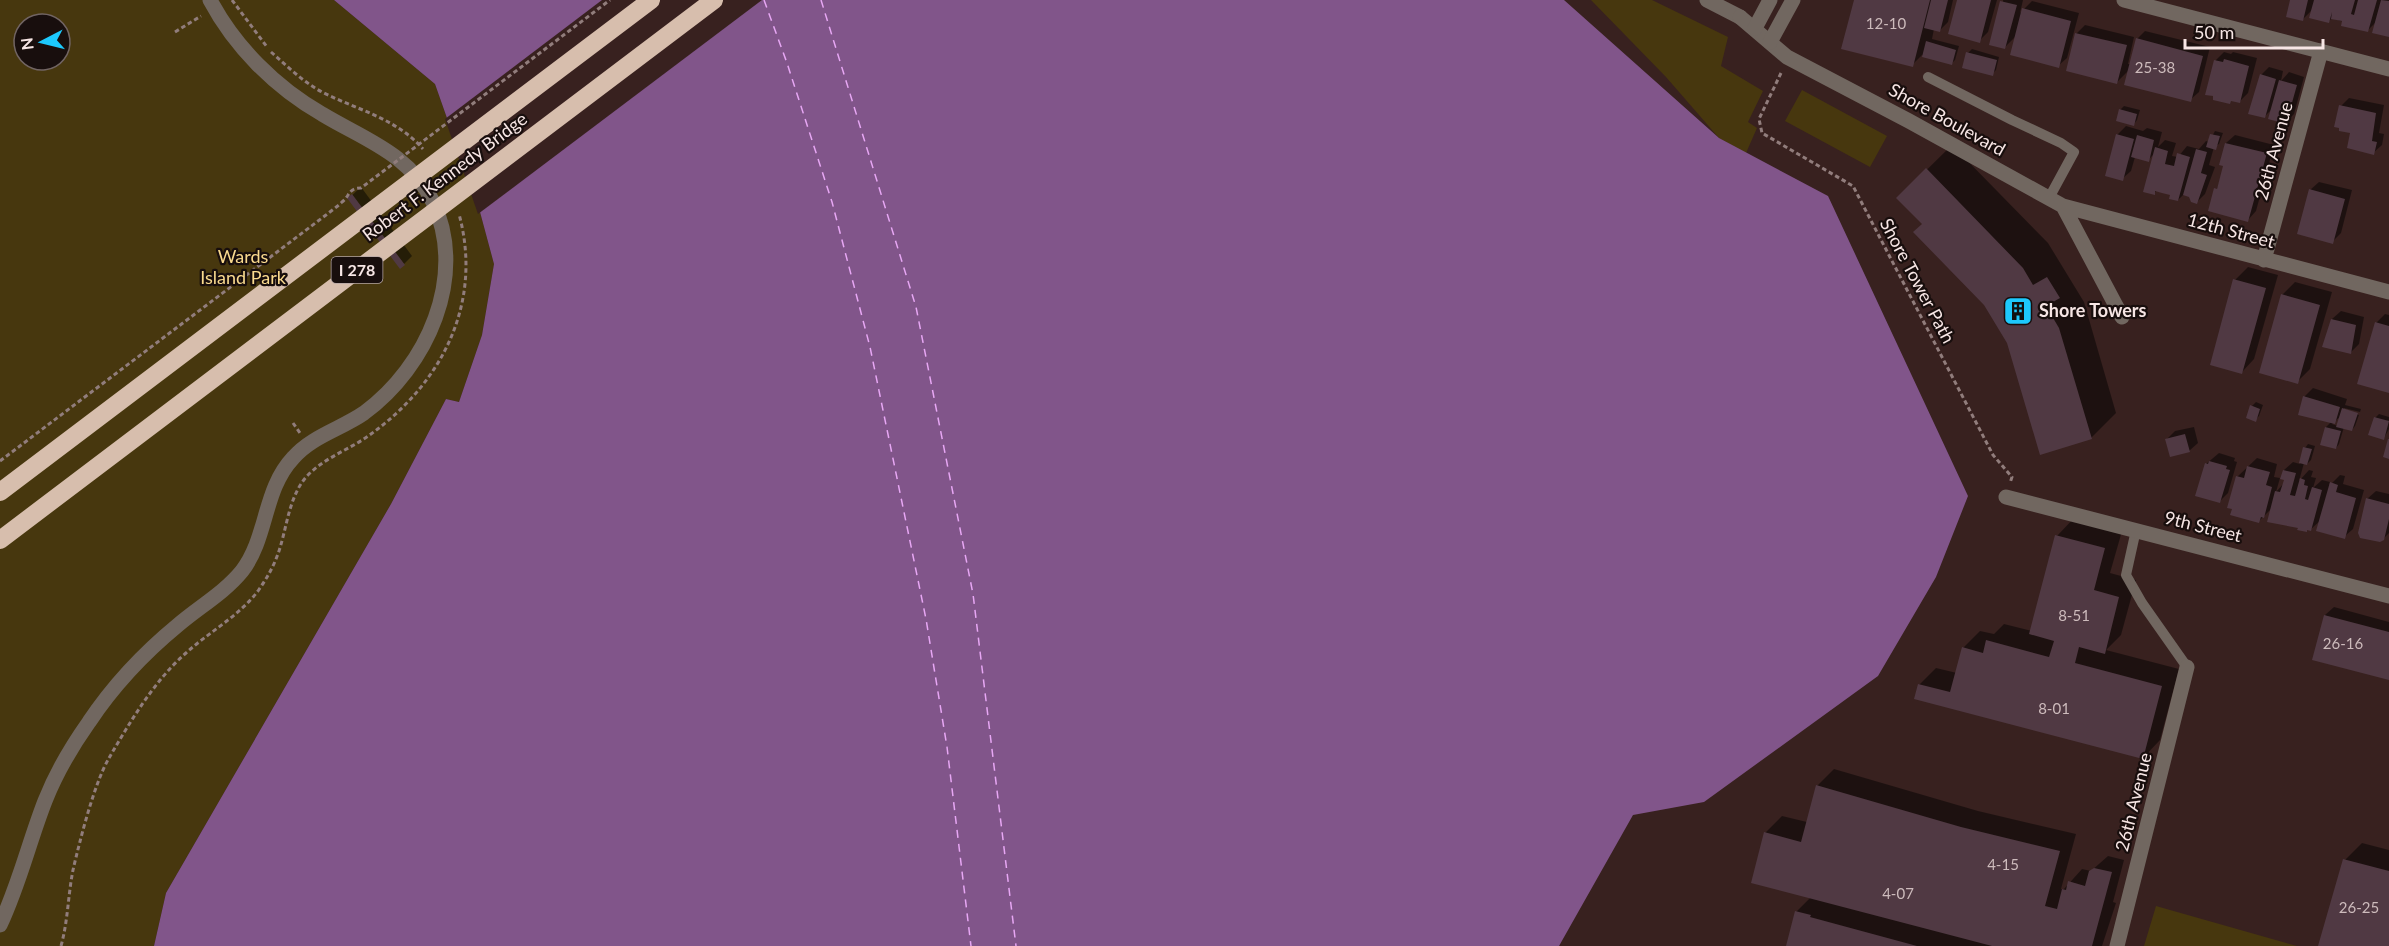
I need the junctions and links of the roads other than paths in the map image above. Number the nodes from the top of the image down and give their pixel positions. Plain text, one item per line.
1 (210, 0) edge
2 (651, 0) edge
3 (714, 0) edge
4 (1707, 0) edge
5 (1770, 0) edge
6 (1793, 0) edge
7 (2124, 0) edge
8 (1755, 28) junction
9 (1770, 42) junction
10 (2321, 51) junction
11 (2389, 69) edge
12 (1928, 77) dead end
13 (2049, 198) junction
14 (2063, 206) junction
15 (2264, 260) junction
16 (2389, 292) edge
17 (2122, 317) dead end
18 (0, 492) edge
19 (2006, 496) dead end
20 (2136, 530) junction
21 (0, 540) edge
22 (2389, 596) edge
23 (2187, 667) joint
24 (0, 925) edge
25 (2117, 946) edge

1 - 24 street
2 - 18 highway, Robert F. Kennedy Bridge / I 278, bridge
3 - 21 highway, Robert F. Kennedy Bridge / I 278, bridge
4 - 8 street, Shore Boulevard
5 - 8 street
6 - 9 street
7 - 10 street
8 - 9 street, Shore Boulevard
9 - 13 street, Shore Boulevard
10 - 11 street
10 - 15 street, 26th Avenue
12 - 13 lane
13 - 14 street, Shore Boulevard
14 - 15 street, 12th Street
14 - 17 street
15 - 16 street, 12th Street
19 - 20 street, 9th Street
20 - 22 street, 9th Street
20 - 23 lane
23 - 25 street, 26th Avenue

